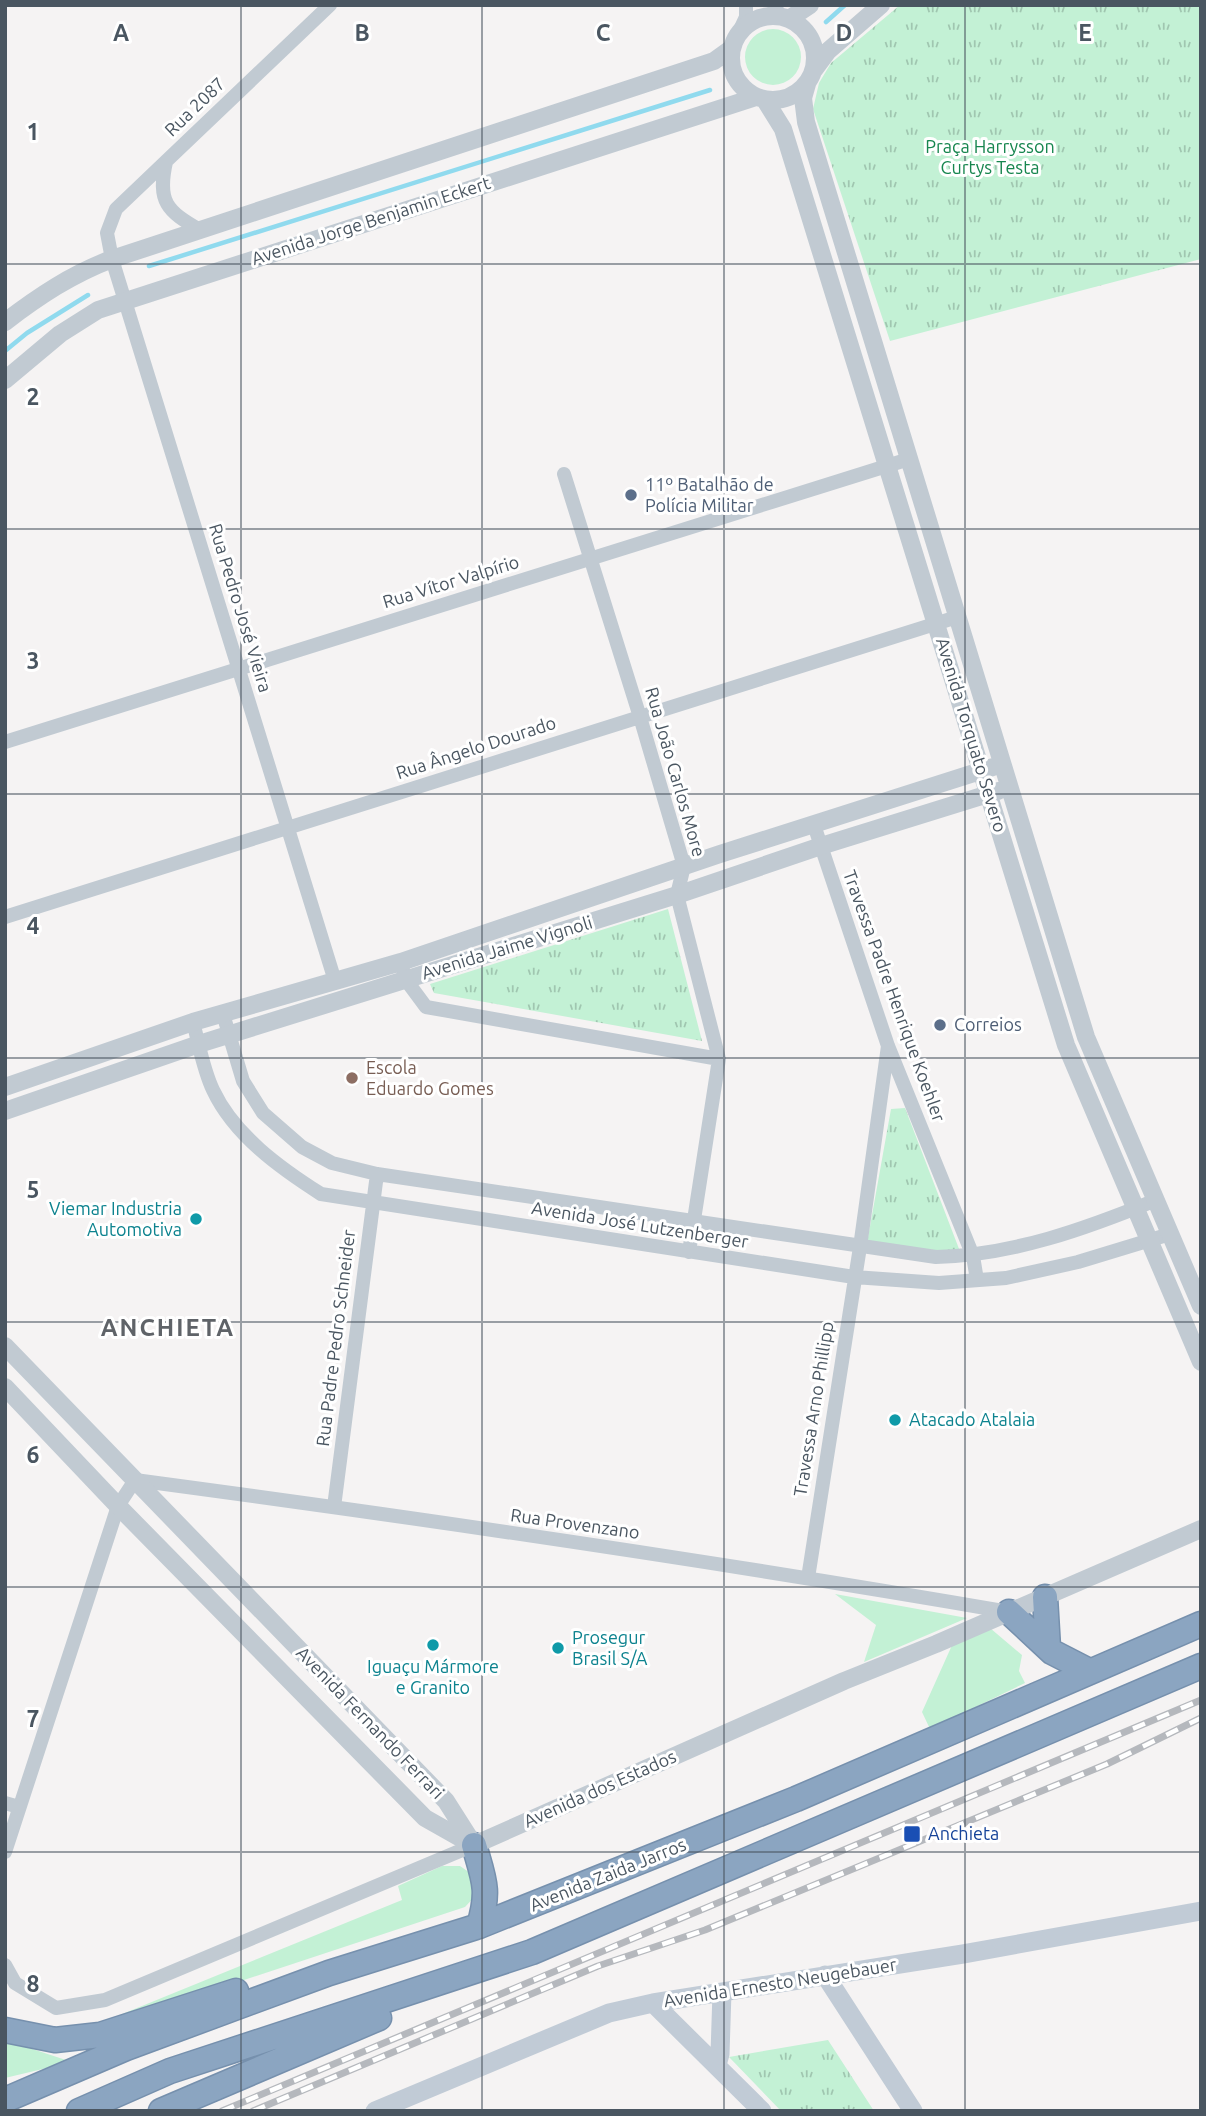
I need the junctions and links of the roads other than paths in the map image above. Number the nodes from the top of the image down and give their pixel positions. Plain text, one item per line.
1 (330, 5) edge
2 (746, 5) edge
3 (810, 5) edge
4 (881, 5) edge
5 (781, 14) edge
6 (735, 40) junction
7 (811, 77) junction
8 (761, 99) junction
9 (166, 161) junction
10 (200, 230) junction
11 (110, 253) junction
12 (125, 300) junction
13 (5, 322) edge
14 (5, 380) edge
15 (909, 458) junction
16 (887, 466) junction
17 (564, 474) dead end
18 (590, 558) junction
19 (957, 617) junction
20 (936, 623) junction
21 (239, 668) junction
22 (640, 717) junction
23 (5, 742) edge
24 (1003, 764) junction
25 (982, 771) junction
26 (1010, 787) junction
27 (989, 794) junction
28 (814, 825) junction
29 (288, 828) junction
30 (821, 846) junction
31 (684, 866) junction
32 (677, 895) junction
33 (5, 917) edge
34 (1050, 920) junction
35 (1029, 925) junction
36 (401, 962) junction
37 (406, 980) junction
38 (335, 981) junction
39 (223, 1014) junction
40 (193, 1022) junction
41 (230, 1035) junction
42 (199, 1044) junction
43 (888, 1045) junction
44 (719, 1059) junction
45 (5, 1087) edge
46 (5, 1111) edge
47 (377, 1174) junction
48 (1156, 1200) junction
49 (373, 1203) junction
50 (1136, 1209) junction
51 (692, 1221) junction
52 (1170, 1234) junction
53 (1149, 1239) junction
54 (860, 1247) junction
55 (688, 1252) junction
56 (973, 1256) junction
57 (854, 1277) junction
58 (977, 1280) junction
59 (1201, 1306) edge
60 (5, 1346) edge
61 (1201, 1362) edge
62 (38, 1380) junction
63 (11, 1394) edge
64 (135, 1480) junction
65 (118, 1506) junction
66 (334, 1507) junction
67 (1201, 1529) edge
68 (808, 1578) junction
69 (1045, 1597) junction
70 (1009, 1612) junction
71 (1201, 1624) edge
72 (1048, 1648) junction
73 (1201, 1666) edge
74 (1089, 1671) junction
75 (12, 1805) edge
76 (474, 1845) junction
77 (5, 1852) edge
78 (1201, 1911) edge
79 (480, 1926) junction
80 (532, 1952) junction
81 (5, 1965) edge
82 (329, 1973) junction
83 (825, 1975) junction
84 (722, 1992) junction
85 (653, 2003) junction
86 (5, 2029) edge
87 (717, 2065) junction
88 (39, 2085) junction
89 (5, 2093) edge
90 (5, 2100) edge
91 (79, 2111) edge
92 (161, 2111) edge
93 (375, 2111) edge
94 (762, 2111) edge
95 (914, 2111) edge

1 - 9 street, Rua 2087
2 - 6 street
3 - 5 street
4 - 7 street
5 - 6 street
5 - 7 street
6 - 8 street
6 - 10 street
7 - 8 street
7 - 15 street, Avenida Torquato Severo
8 - 12 street, Avenida Jorge Benjamin Eckert
8 - 16 street, Avenida Torquato Severo
9 - 10 street
9 - 11 street, Rua 2087
10 - 11 street
11 - 12 street, Rua Pedro José Vieira
11 - 13 street
12 - 14 street, Avenida Jorge Benjamin Eckert
12 - 21 street, Rua Pedro José Vieira
15 - 16 street, Rua Vítor Valpírio
15 - 19 street, Avenida Torquato Severo
16 - 18 street, Rua Vítor Valpírio
16 - 20 street, Avenida Torquato Severo
17 - 18 street, Rua João Carlos More
18 - 21 street, Rua Vítor Valpírio
18 - 22 street, Rua João Carlos More
19 - 20 street, Rua Ângelo Dourado
19 - 24 street, Avenida Torquato Severo
20 - 22 street, Rua Ângelo Dourado
20 - 25 street, Avenida Torquato Severo
21 - 23 street, Rua Vítor Valpírio
21 - 29 street, Rua Pedro José Vieira
22 - 29 street, Rua Ângelo Dourado
22 - 31 street, Rua João Carlos More
24 - 25 street, Avenida Jaime Vignoli
24 - 26 street, Avenida Torquato Severo
25 - 27 street, Avenida Torquato Severo
25 - 28 street, Avenida Jaime Vignoli
26 - 27 street, Avenida Jaime Vignoli
26 - 34 street, Avenida Torquato Severo
27 - 30 street, Avenida Jaime Vignoli
27 - 35 street, Avenida Torquato Severo
28 - 30 street, Travessa Padre Henrique Koehler
28 - 31 street, Avenida Jaime Vignoli
29 - 33 street, Rua Ângelo Dourado
29 - 38 street, Rua Pedro José Vieira
30 - 32 street, Avenida Jaime Vignoli
30 - 43 street, Travessa Padre Henrique Koehler
31 - 32 street, Rua João Carlos More
31 - 36 street, Avenida Jaime Vignoli
32 - 37 street, Avenida Jaime Vignoli
32 - 44 street, Rua João Carlos More
34 - 35 street
34 - 48 street, Avenida Torquato Severo
35 - 50 street, Avenida Torquato Severo
36 - 37 street
36 - 38 street, Avenida Jaime Vignoli
37 - 41 street, Avenida Jaime Vignoli
37 - 44 street
38 - 39 street, Avenida Jaime Vignoli
39 - 40 street, Avenida Jaime Vignoli
39 - 41 street, Avenida José Lutzenberger
40 - 42 street, Avenida José Lutzenberger
40 - 45 street, Avenida Jaime Vignoli
41 - 42 street, Avenida Jaime Vignoli
41 - 47 street, Avenida José Lutzenberger
42 - 46 street, Avenida Jaime Vignoli
42 - 49 street, Avenida José Lutzenberger
43 - 54 street, Travessa Arno Phillipp
43 - 56 street, Travessa Padre Henrique Koehler
44 - 51 street, Rua João Carlos More
47 - 49 street, Rua Padre Pedro Schneider
47 - 51 street, Avenida José Lutzenberger
48 - 50 street, Avenida José Lutzenberger
48 - 52 street, Avenida Torquato Severo
49 - 55 street, Avenida José Lutzenberger
49 - 66 street, Rua Padre Pedro Schneider
50 - 53 street, Avenida Torquato Severo
50 - 56 street, Avenida José Lutzenberger
51 - 54 street, Avenida José Lutzenberger
51 - 55 street, Rua João Carlos More
52 - 53 street, Avenida José Lutzenberger
52 - 59 street, Avenida Torquato Severo
53 - 58 street, Avenida José Lutzenberger
53 - 61 street, Avenida Torquato Severo
54 - 56 street, Avenida José Lutzenberger
54 - 57 street, Travessa Arno Phillipp
55 - 57 street, Avenida José Lutzenberger
56 - 58 street, Travessa Padre Henrique Koehler
57 - 58 street, Avenida José Lutzenberger
57 - 68 street, Travessa Arno Phillipp
60 - 62 street, Avenida Fernando Ferrari
62 - 63 street
62 - 64 street, Avenida Fernando Ferrari
63 - 65 street, Avenida Fernando Ferrari
64 - 65 street
64 - 66 street, Rua Provenzano
64 - 76 street, Avenida Fernando Ferrari
65 - 75 street
65 - 76 street, Avenida Fernando Ferrari
66 - 68 street, Rua Provenzano
67 - 69 street, Avenida dos Estados
68 - 70 street, Rua Provenzano
69 - 70 street, Avenida dos Estados
69 - 72 highway
70 - 72 highway
70 - 76 street, Avenida dos Estados
71 - 74 highway, Avenida Zaida Jarros
72 - 74 highway
73 - 80 highway
74 - 79 highway, Avenida Zaida Jarros
75 - 77 street
76 - 79 highway
76 - 81 street, Avenida dos Estados
78 - 83 main road, Avenida Ernesto Neugebauer
79 - 82 highway, Avenida Zaida Jarros
80 - 91 highway
80 - 92 highway
82 - 86 highway
82 - 88 highway, Avenida Zaida Jarros
83 - 84 main road, Avenida Ernesto Neugebauer
83 - 95 main road
84 - 85 main road, Avenida Ernesto Neugebauer
84 - 87 main road
85 - 87 main road
85 - 93 main road, Avenida Ernesto Neugebauer
87 - 94 main road
88 - 89 highway
88 - 90 highway, Avenida Zaida Jarros

